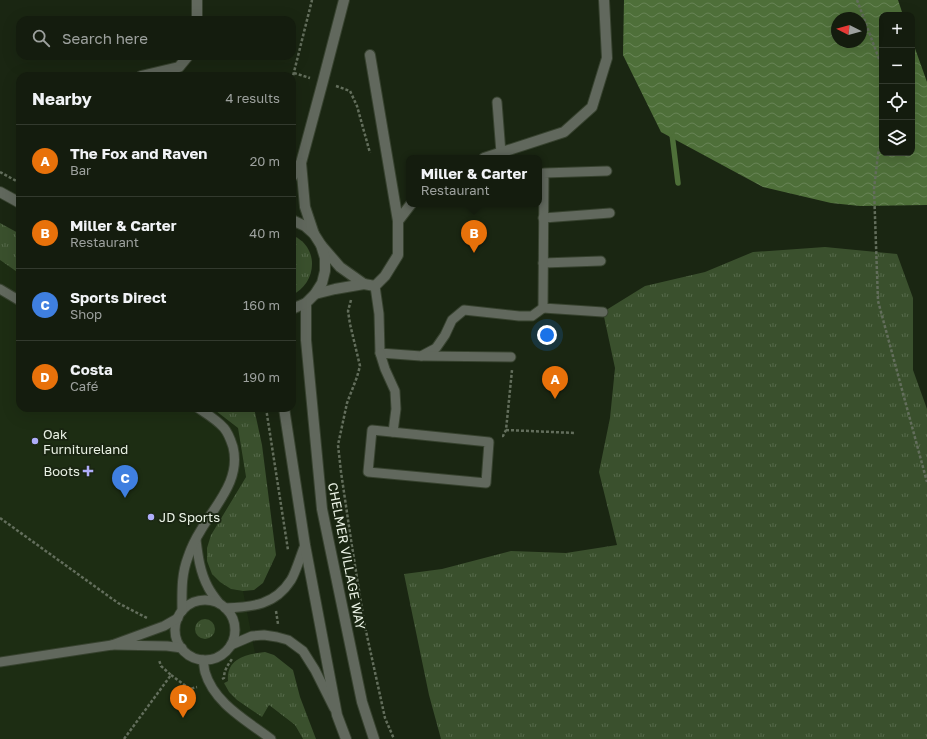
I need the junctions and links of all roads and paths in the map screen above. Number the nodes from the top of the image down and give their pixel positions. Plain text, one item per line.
1 (196, 0) edge
2 (312, 0) edge
3 (344, 0) edge
4 (604, 0) edge
5 (857, 0) edge
6 (197, 16) edge
7 (370, 55) dead end
8 (879, 59) edge
9 (185, 60) edge
10 (172, 72) edge
11 (294, 72) edge
12 (332, 85) dead end
13 (497, 102) dead end
14 (879, 151) edge
15 (501, 152) junction
16 (492, 155) edge
17 (371, 156) dead end
18 (301, 163) junction
19 (296, 171) edge
20 (607, 171) dead end
21 (0, 172) edge
22 (16, 181) edge
23 (0, 192) edge
24 (16, 201) edge
25 (409, 207) edge
26 (610, 214) dead end
27 (543, 218) junction
28 (398, 221) junction
29 (296, 222) edge
30 (314, 234) junction
31 (321, 245) junction
32 (601, 261) dead end
33 (543, 263) junction
34 (364, 284) junction
35 (375, 286) junction
36 (0, 289) edge
37 (315, 294) junction
38 (16, 299) edge
39 (306, 303) junction
40 (296, 307) edge
41 (543, 308) junction
42 (603, 312) dead end
43 (380, 353) junction
44 (421, 356) junction
45 (511, 357) joint
46 (204, 412) edge
47 (267, 412) edge
48 (285, 412) edge
49 (506, 430) junction
50 (393, 432) junction
51 (574, 433) dead end
52 (489, 442) junction
53 (927, 482) edge
54 (0, 518) edge
55 (196, 540) junction
56 (305, 545) junction
57 (288, 554) dead end
58 (222, 605) junction
59 (180, 614) junction
60 (153, 630) junction
61 (112, 645) junction
62 (231, 645) junction
63 (156, 646) junction
64 (182, 648) junction
65 (203, 660) junction
66 (0, 662) edge
67 (337, 715) junction
68 (124, 739) edge
69 (271, 739) edge
70 (346, 739) edge
71 (374, 739) edge
72 (394, 739) edge

1 - 6 street
2 - 11 path
3 - 18 street
4 - 15 street
5 - 8 path
7 - 28 street
9 - 10 street
12 - 17 path
13 - 15 lane
14 - 53 path
15 - 16 street
18 - 19 street
18 - 30 street
20 - 27 lane
21 - 22 path
23 - 24 street
25 - 28 street
26 - 27 lane
27 - 33 lane
28 - 35 street
29 - 30 street
30 - 31 street
31 - 34 street
31 - 37 street
32 - 33 lane
33 - 41 lane
34 - 35 street
34 - 37 street
34 - 72 path
35 - 43 lane
36 - 38 lane
37 - 39 street
39 - 40 street
39 - 71 street, CHELMER VILLAGE WAY
41 - 42 lane
41 - 44 lane
43 - 44 lane
43 - 50 lane
44 - 45 lane
45 - 49 path
46 - 55 lane
47 - 57 path
48 - 56 street
49 - 51 path
49 - 52 path
50 - 52 lane
50 - 52 lane
54 - 60 path
55 - 58 lane
55 - 59 lane
56 - 58 lane
56 - 67 street
58 - 59 lane
58 - 62 lane
59 - 60 lane
59 - 64 lane
60 - 61 lane
61 - 63 lane
61 - 66 lane
62 - 65 lane
62 - 67 lane
63 - 64 lane
63 - 68 path
64 - 65 lane
65 - 69 lane
67 - 70 street

